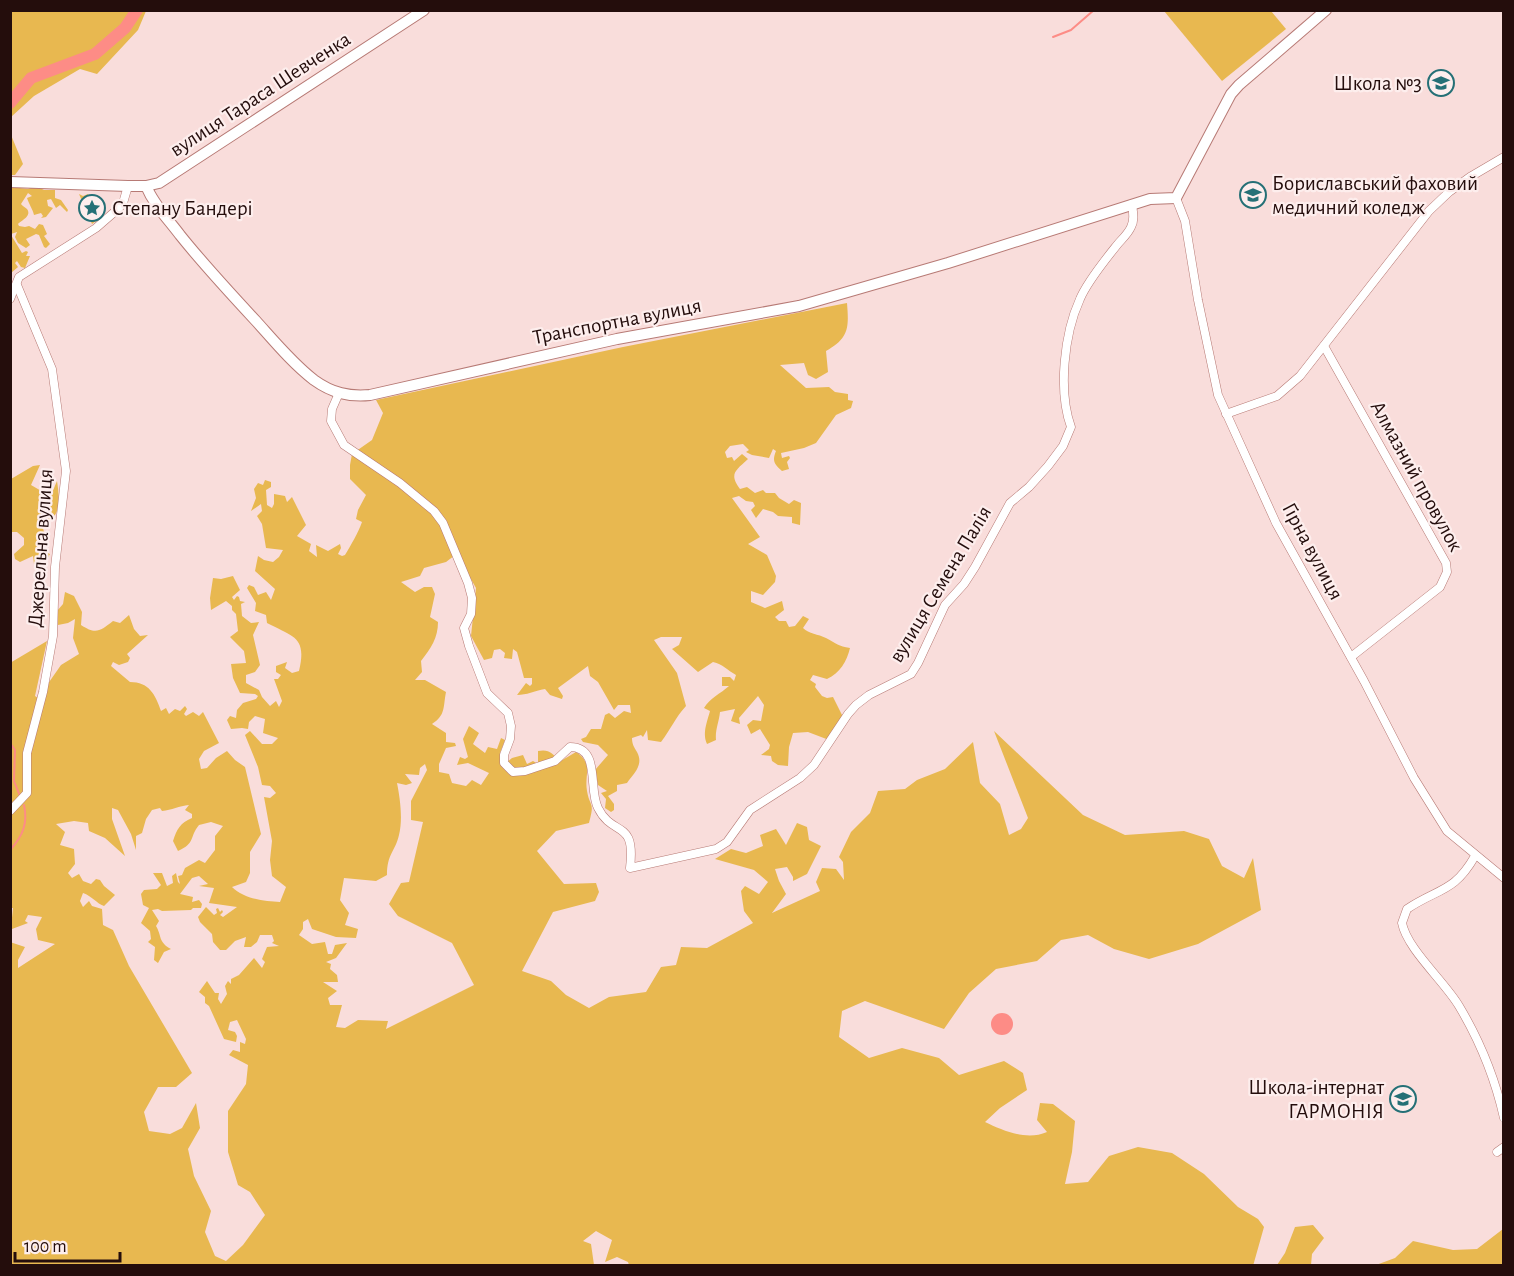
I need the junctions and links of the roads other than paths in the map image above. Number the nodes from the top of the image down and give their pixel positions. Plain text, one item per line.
1 (424, 10) edge
2 (1326, 10) edge
3 (1503, 158) edge
4 (15, 182) edge
5 (128, 186) junction
6 (146, 186) junction
7 (1176, 198) junction
8 (1132, 204) junction
9 (17, 285) junction
10 (10, 299) edge
11 (1324, 346) junction
12 (339, 393) junction
13 (1226, 414) junction
14 (1351, 657) junction
15 (10, 811) edge
16 (1475, 856) junction
17 (1503, 878) edge
18 (1503, 1118) edge

1 - 6 street, вулиця Тараса Шевченка
2 - 7 street
3 - 11 street
4 - 5 street
5 - 6 street
5 - 9 street
6 - 12 street, Транспортна вулиця
7 - 8 street, Транспортна вулиця
7 - 13 street, Гірна вулиця
8 - 12 street, Транспортна вулиця
8 - 12 street, вулиця Семена Палія
9 - 10 street
9 - 15 street, Джерельна вулиця
11 - 13 street
11 - 14 street, Алмазний провулок
13 - 14 street, Гірна вулиця
14 - 16 street, Гірна вулиця
16 - 17 street, Гірна вулиця
16 - 18 street

